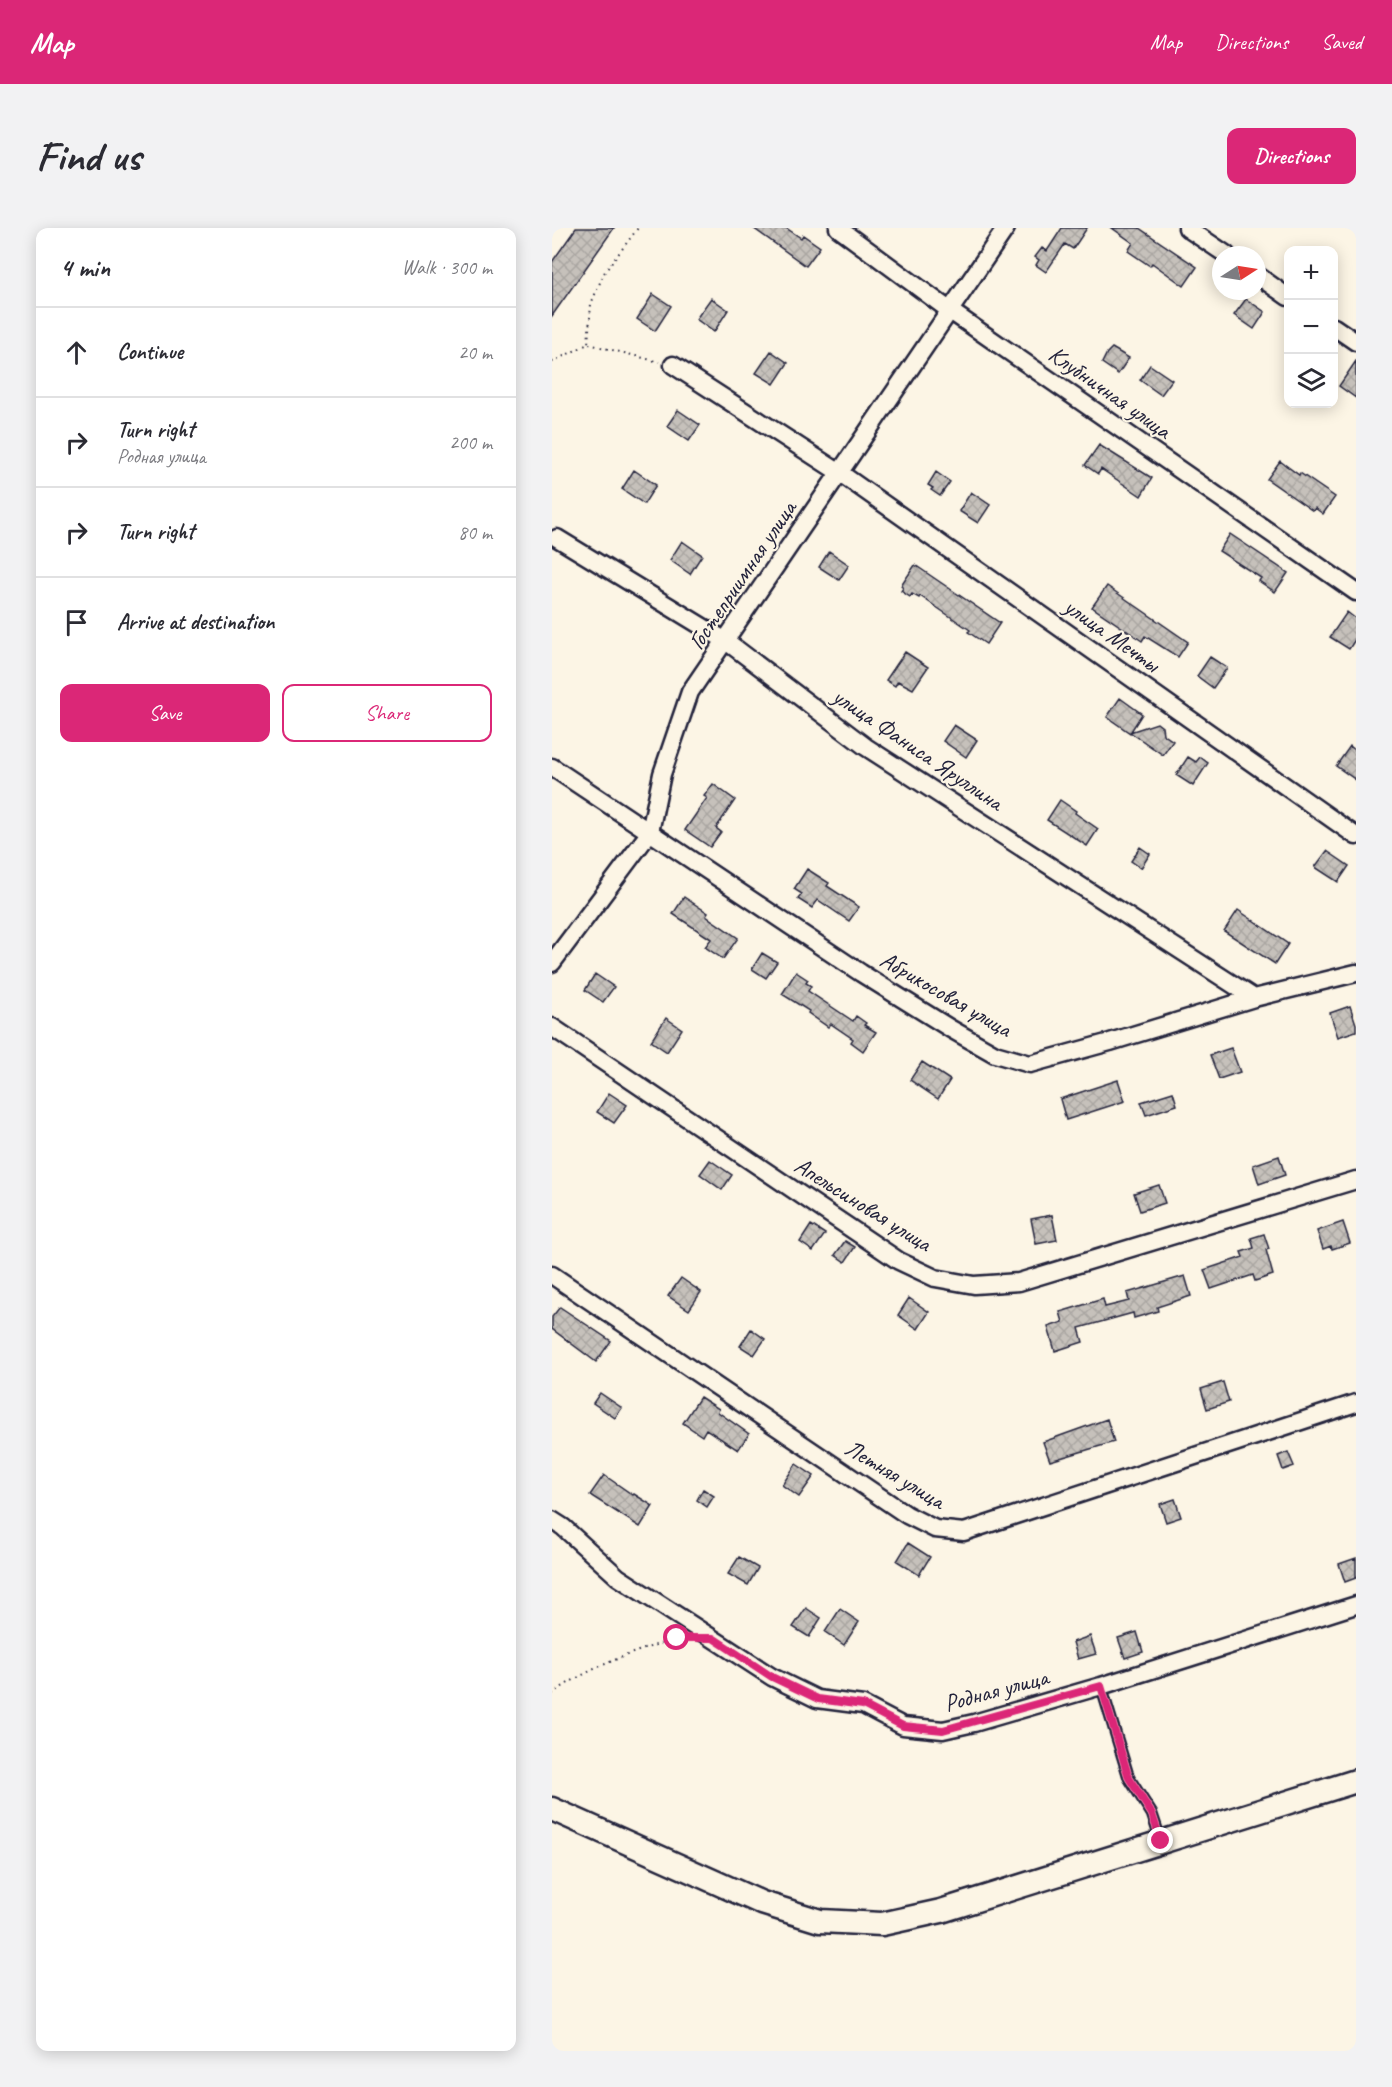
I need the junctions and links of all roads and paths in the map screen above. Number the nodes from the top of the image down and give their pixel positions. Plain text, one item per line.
1 (638, 228) edge
2 (838, 228) edge
3 (1005, 228) edge
4 (1187, 228) edge
5 (1214, 246) edge
6 (1266, 281) edge
7 (1284, 294) edge
8 (949, 310) junction
9 (1338, 330) edge
10 (1356, 342) edge
11 (588, 344) junction
12 (552, 362) edge
13 (674, 365) joint
14 (840, 474) junction
15 (557, 538) dead end
16 (1356, 592) edge
17 (726, 641) junction
18 (552, 767) edge
19 (650, 832) junction
20 (1356, 836) edge
21 (552, 963) edge
22 (1356, 973) edge
23 (1254, 998) junction
24 (552, 1027) edge
25 (1356, 1180) edge
26 (552, 1275) edge
27 (1356, 1403) edge
28 (552, 1520) edge
29 (1356, 1605) edge
30 (686, 1637) dead end
31 (1101, 1686) junction
32 (552, 1694) edge
33 (1356, 1781) edge
34 (552, 1809) edge
35 (1161, 1841) junction

1 - 11 path
2 - 8 street, Клубничная улица
3 - 8 street, Гостеприимная улица
4 - 5 street
6 - 7 street
8 - 14 street, Гостеприимная улица
8 - 16 street, Клубничная улица
9 - 10 street
11 - 12 path
11 - 13 path
13 - 14 street, улица Мечты
14 - 17 street, Гостеприимная улица
14 - 20 street, улица Мечты
15 - 17 street, улица Фаниса Яруллина
17 - 19 street, Гостеприимная улица
17 - 23 street, улица Фаниса Яруллина
18 - 19 street, Абрикосовая улица
19 - 21 street, Гостеприимная улица
19 - 23 street, Абрикосовая улица
22 - 23 street, Абрикосовая улица
24 - 25 street, Апельсиновая улица
26 - 27 street, Летняя улица
28 - 31 street, Родная улица
29 - 31 street, Родная улица
30 - 32 path
31 - 35 lane
33 - 35 main road
34 - 35 main road

